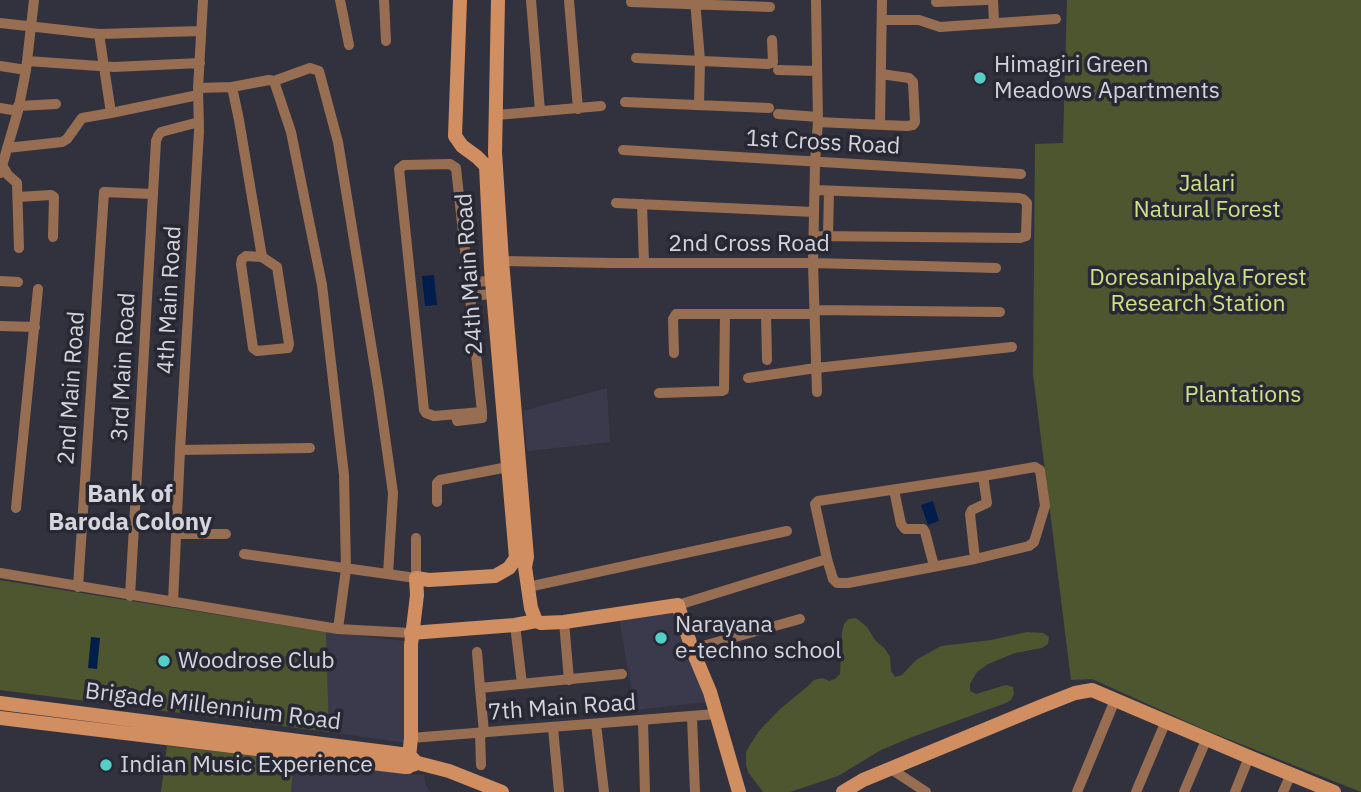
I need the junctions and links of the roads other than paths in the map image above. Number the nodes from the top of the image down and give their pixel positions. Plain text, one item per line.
1 (34, 0) edge
2 (203, 0) edge
3 (340, 0) edge
4 (384, 0) edge
5 (460, 0) edge
6 (498, 0) edge
7 (531, 0) edge
8 (569, 0) edge
9 (816, 0) edge
10 (882, 0) edge
11 (986, 0) edge
12 (993, 0) edge
13 (631, 2) dead end
14 (695, 2) edge
15 (936, 2) dead end
16 (770, 7) dead end
17 (1056, 19) dead end
18 (882, 20) junction
19 (0, 23) edge
20 (994, 23) junction
21 (32, 28) junction
22 (201, 32) junction
23 (99, 34) junction
24 (772, 40) dead end
25 (386, 41) dead end
26 (349, 45) dead end
27 (636, 58) dead end
28 (700, 60) junction
29 (200, 63) junction
30 (0, 66) edge
31 (27, 66) junction
32 (104, 66) junction
33 (778, 70) dead end
34 (817, 71) junction
35 (881, 74) junction
36 (274, 81) junction
37 (232, 87) junction
38 (198, 91) junction
39 (625, 102) dead end
40 (56, 104) dead end
41 (699, 105) junction
42 (601, 106) dead end
43 (0, 108) edge
44 (18, 108) junction
45 (578, 109) junction
46 (540, 111) junction
47 (111, 113) junction
48 (497, 115) junction
49 (818, 119) junction
50 (199, 122) junction
51 (880, 124) junction
52 (5, 150) edge
53 (623, 150) dead end
54 (815, 163) junction
55 (1, 169) edge
56 (1021, 174) dead end
57 (815, 191) junction
58 (829, 191) junction
59 (153, 194) junction
60 (18, 197) junction
61 (616, 203) dead end
62 (642, 204) junction
63 (814, 212) junction
64 (814, 236) junction
65 (828, 236) junction
66 (53, 237) dead end
67 (19, 248) dead end
68 (262, 257) junction
69 (502, 261) junction
70 (644, 263) junction
71 (813, 263) junction
72 (996, 268) dead end
73 (0, 281) edge
74 (18, 282) dead end
75 (468, 282) junction
76 (492, 288) junction
77 (38, 289) dead end
78 (470, 296) junction
79 (815, 312) junction
80 (1000, 312) dead end
81 (725, 314) junction
82 (766, 314) junction
83 (0, 326) edge
84 (35, 327) junction
85 (1012, 347) dead end
86 (674, 353) dead end
87 (767, 360) dead end
88 (816, 368) junction
89 (748, 379) dead end
90 (817, 392) dead end
91 (659, 393) dead end
92 (482, 412) junction
93 (457, 421) dead end
94 (310, 448) dead end
95 (180, 450) junction
96 (508, 467) junction
97 (983, 476) junction
98 (894, 489) junction
99 (437, 502) dead end
100 (16, 508) dead end
101 (787, 531) dead end
102 (176, 534) junction
103 (226, 534) dead end
104 (416, 538) dead end
105 (244, 554) dead end
106 (827, 559) junction
107 (975, 559) junction
108 (523, 561) junction
109 (934, 566) junction
110 (346, 569) junction
111 (0, 573) edge
112 (388, 575) junction
113 (416, 578) junction
114 (78, 587) junction
115 (528, 587) junction
116 (130, 596) junction
117 (173, 602) junction
118 (678, 605) junction
119 (800, 619) dead end
120 (536, 621) junction
121 (564, 622) junction
122 (515, 625) junction
123 (338, 629) junction
124 (411, 634) junction
125 (692, 649) junction
126 (477, 652) dead end
127 (622, 674) dead end
128 (569, 680) junction
129 (522, 684) junction
130 (481, 688) junction
131 (1115, 700) junction
132 (0, 703) edge
133 (716, 715) junction
134 (692, 717) junction
135 (0, 718) edge
136 (643, 721) junction
137 (1166, 722) junction
138 (596, 724) junction
139 (553, 728) junction
140 (482, 733) junction
141 (411, 738) junction
142 (1207, 738) junction
143 (1249, 757) junction
144 (412, 762) junction
145 (481, 765) dead end
146 (891, 769) junction
147 (1290, 774) junction
148 (1325, 790) edge
149 (924, 791) edge
150 (502, 792) edge
151 (559, 792) edge
152 (604, 792) edge
153 (645, 792) edge
154 (695, 792) edge
155 (739, 792) edge
156 (843, 792) edge
157 (1077, 792) edge
158 (1136, 792) edge
159 (1184, 792) edge
160 (1234, 792) edge
161 (1283, 792) edge

1 - 21 street
2 - 22 street, 4th Main Road
3 - 26 street
4 - 25 street
5 - 76 street, 24th Main Road
6 - 48 street, 24th Main Road
7 - 46 street
8 - 45 street
9 - 34 street
10 - 18 street
11 - 15 street
12 - 20 street
13 - 14 street
14 - 16 street
14 - 28 street
17 - 20 street
18 - 20 street
18 - 35 street
19 - 21 street
21 - 23 street
21 - 31 street
22 - 23 street
22 - 29 street, 4th Main Road
23 - 32 street
24 - 28 street
27 - 28 street
28 - 41 street
29 - 32 street
29 - 38 street, 4th Main Road
30 - 31 street
31 - 32 street
31 - 44 street
32 - 47 street
33 - 34 street
34 - 49 street
35 - 51 street
35 - 51 street
36 - 37 street
36 - 110 street
36 - 112 street
37 - 38 street
37 - 68 street
38 - 47 street
38 - 50 street, 4th Main Road
39 - 41 street
40 - 44 street
41 - 49 street
42 - 45 street
43 - 44 street
44 - 52 street
45 - 46 street
46 - 48 street
47 - 52 street
48 - 69 street, 24th Main Road
49 - 51 street
49 - 54 street
50 - 59 street, 3rd Main Road
50 - 95 street, 4th Main Road
52 - 55 street
53 - 54 street, 1st Cross Road
54 - 56 street, 1st Cross Road
54 - 57 street
55 - 60 street
57 - 58 street
57 - 63 street
58 - 65 street
58 - 65 street
59 - 114 street, 2nd Main Road
59 - 116 street, 3rd Main Road
60 - 66 street
60 - 67 street
61 - 62 street
62 - 63 street
62 - 70 street
63 - 64 street
64 - 65 street
64 - 71 street
68 - 68 street
69 - 70 street, 2nd Cross Road
69 - 108 street, 24th Main Road
70 - 71 street, 2nd Cross Road
71 - 72 street, 2nd Cross Road
71 - 79 street
73 - 74 street
75 - 76 street
75 - 78 street
75 - 92 street
76 - 78 street
76 - 96 street, 24th Main Road
77 - 84 street
78 - 92 street
79 - 80 street
79 - 82 street
79 - 88 street
81 - 82 street
81 - 86 street
81 - 91 street
82 - 87 street
83 - 84 street
84 - 100 street
85 - 88 street
88 - 89 street
88 - 90 street
92 - 93 street
94 - 95 street
95 - 102 street, 4th Main Road
96 - 99 street
96 - 108 street, 24th Main Road
97 - 98 street
97 - 107 street
97 - 107 street
98 - 106 street
98 - 109 street
101 - 115 street
102 - 103 street
102 - 117 street, 4th Main Road
104 - 113 street
105 - 110 street
106 - 109 street
106 - 118 street
107 - 109 street
108 - 113 street
108 - 115 street, 24th Main Road
110 - 112 street
110 - 123 street
111 - 114 street
112 - 113 street
113 - 124 street
114 - 116 street
115 - 120 street, 24th Main Road
116 - 117 street
117 - 123 street
118 - 121 street
118 - 125 street
119 - 125 street
120 - 121 street
120 - 122 street
121 - 128 street
122 - 124 street
122 - 129 street
123 - 124 street
124 - 141 street
125 - 133 street
126 - 130 street
127 - 128 street
128 - 129 street
129 - 130 street
130 - 140 street
131 - 137 street
131 - 146 street
131 - 157 street
132 - 144 street, Brigade Millennium Road
133 - 134 street, 7th Main Road
133 - 155 street
134 - 136 street, 7th Main Road
134 - 154 street
135 - 144 street
136 - 138 street, 7th Main Road
136 - 153 street
137 - 142 street
137 - 158 street
138 - 139 street, 7th Main Road
138 - 152 street
139 - 140 street, 7th Main Road
139 - 151 street
140 - 141 street, 7th Main Road
140 - 145 street
141 - 144 street
142 - 143 street
142 - 159 street
143 - 147 street
143 - 160 street
144 - 150 street
146 - 149 street
146 - 156 street
147 - 148 street
147 - 161 street

